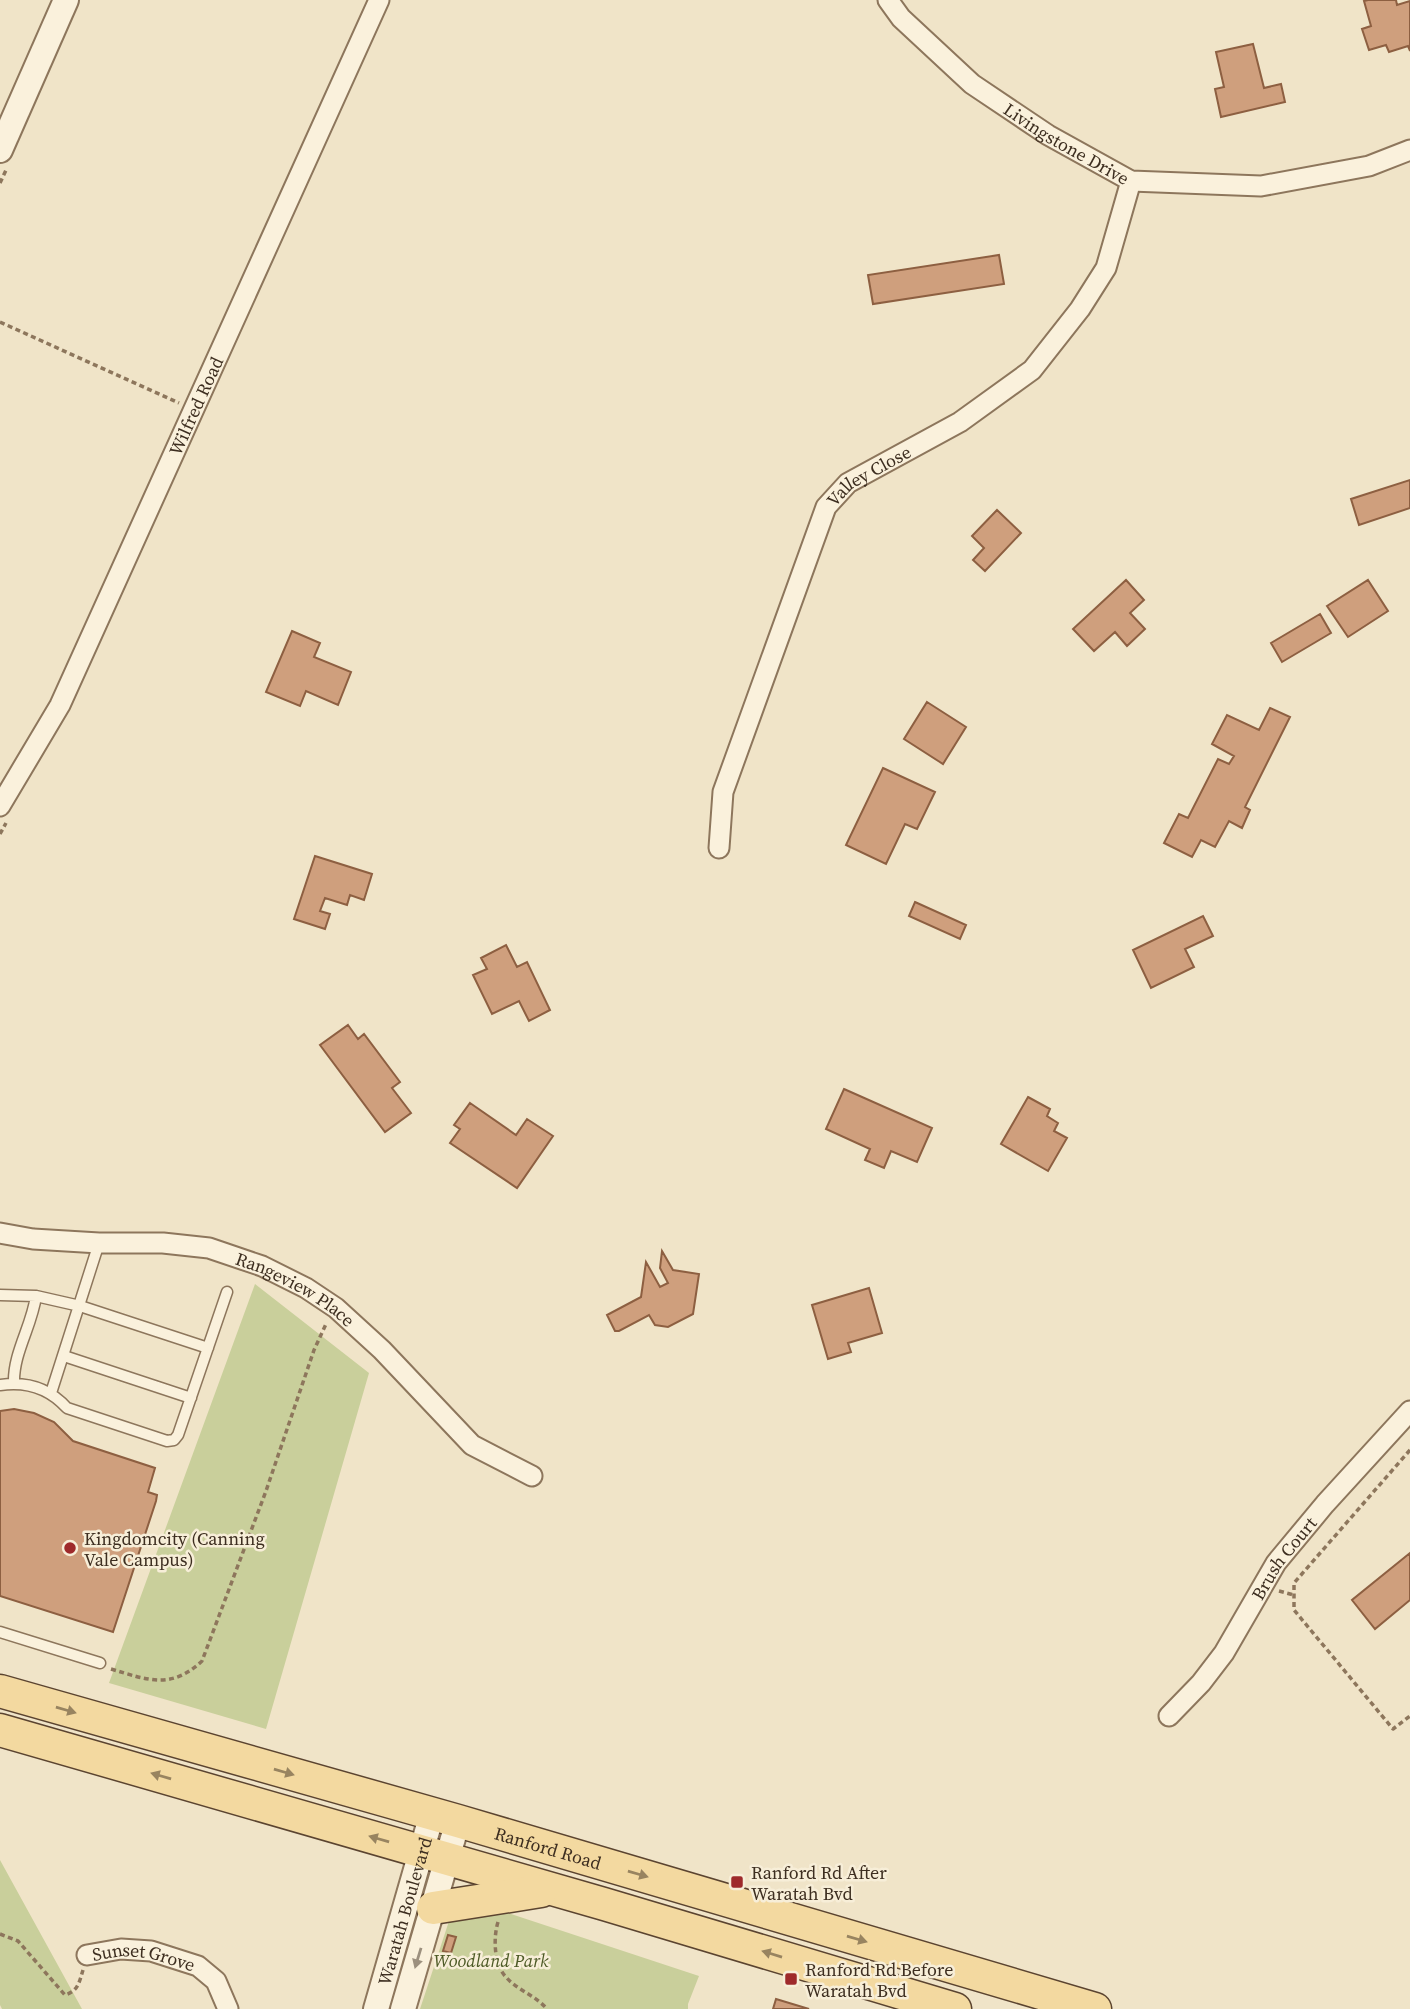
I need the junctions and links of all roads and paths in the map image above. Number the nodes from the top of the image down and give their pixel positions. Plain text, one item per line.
1 (66, 0) edge
2 (379, 0) edge
3 (888, 0) edge
4 (0, 150) edge
5 (1410, 150) edge
6 (1131, 181) junction
7 (0, 322) edge
8 (194, 409) junction
9 (0, 806) edge
10 (719, 848) dead end
11 (0, 1233) edge
12 (99, 1243) junction
13 (227, 1292) dead end
14 (0, 1295) edge
15 (36, 1296) junction
16 (80, 1306) junction
17 (336, 1308) junction
18 (208, 1348) junction
19 (64, 1356) junction
20 (14, 1383) junction
21 (0, 1385) edge
22 (51, 1394) junction
23 (191, 1398) junction
24 (1410, 1411) edge
25 (1410, 1450) edge
26 (532, 1476) dead end
27 (0, 1632) edge
28 (100, 1663) joint
29 (0, 1691) edge
30 (1169, 1716) dead end
31 (1410, 1716) edge
32 (0, 1730) edge
33 (445, 1817) junction
34 (434, 1855) junction
35 (553, 1889) junction
36 (433, 1908) junction
37 (500, 1915) dead end
38 (2, 1934) edge
39 (87, 1955) joint
40 (228, 2009) edge
41 (376, 2009) edge
42 (403, 2009) edge
43 (547, 2009) edge
44 (955, 2009) edge
45 (1095, 2009) edge

1 - 4 street
2 - 8 street, Wilfred Road
3 - 6 street, Livingstone Drive
5 - 6 street, Livingstone Drive
6 - 10 street, Valley Close
7 - 8 path
8 - 9 street, Wilfred Road
11 - 12 street, Rangeview Place
12 - 16 lane
12 - 17 street, Rangeview Place
13 - 18 lane
14 - 15 lane
15 - 16 lane
15 - 20 lane
16 - 18 lane
16 - 19 lane
17 - 26 street, Rangeview Place
17 - 28 path
18 - 23 lane
19 - 22 lane
19 - 23 lane
20 - 21 lane
20 - 22 lane
22 - 23 lane
24 - 30 street, Brush Court
25 - 31 path
27 - 28 lane
29 -> 33 main road, Ranford Road
34 -> 32 main road
33 - 34 street, Waratah Boulevard
33 -> 45 main road, Ranford Road
34 - 35 main road
34 - 36 street, Waratah Boulevard
34 - 41 street, Waratah Boulevard
35 - 36 main road
44 -> 35 main road
36 -> 42 street, Waratah Boulevard
37 - 43 path
38 - 39 path, Sunset Grove
39 - 40 street, Sunset Grove

